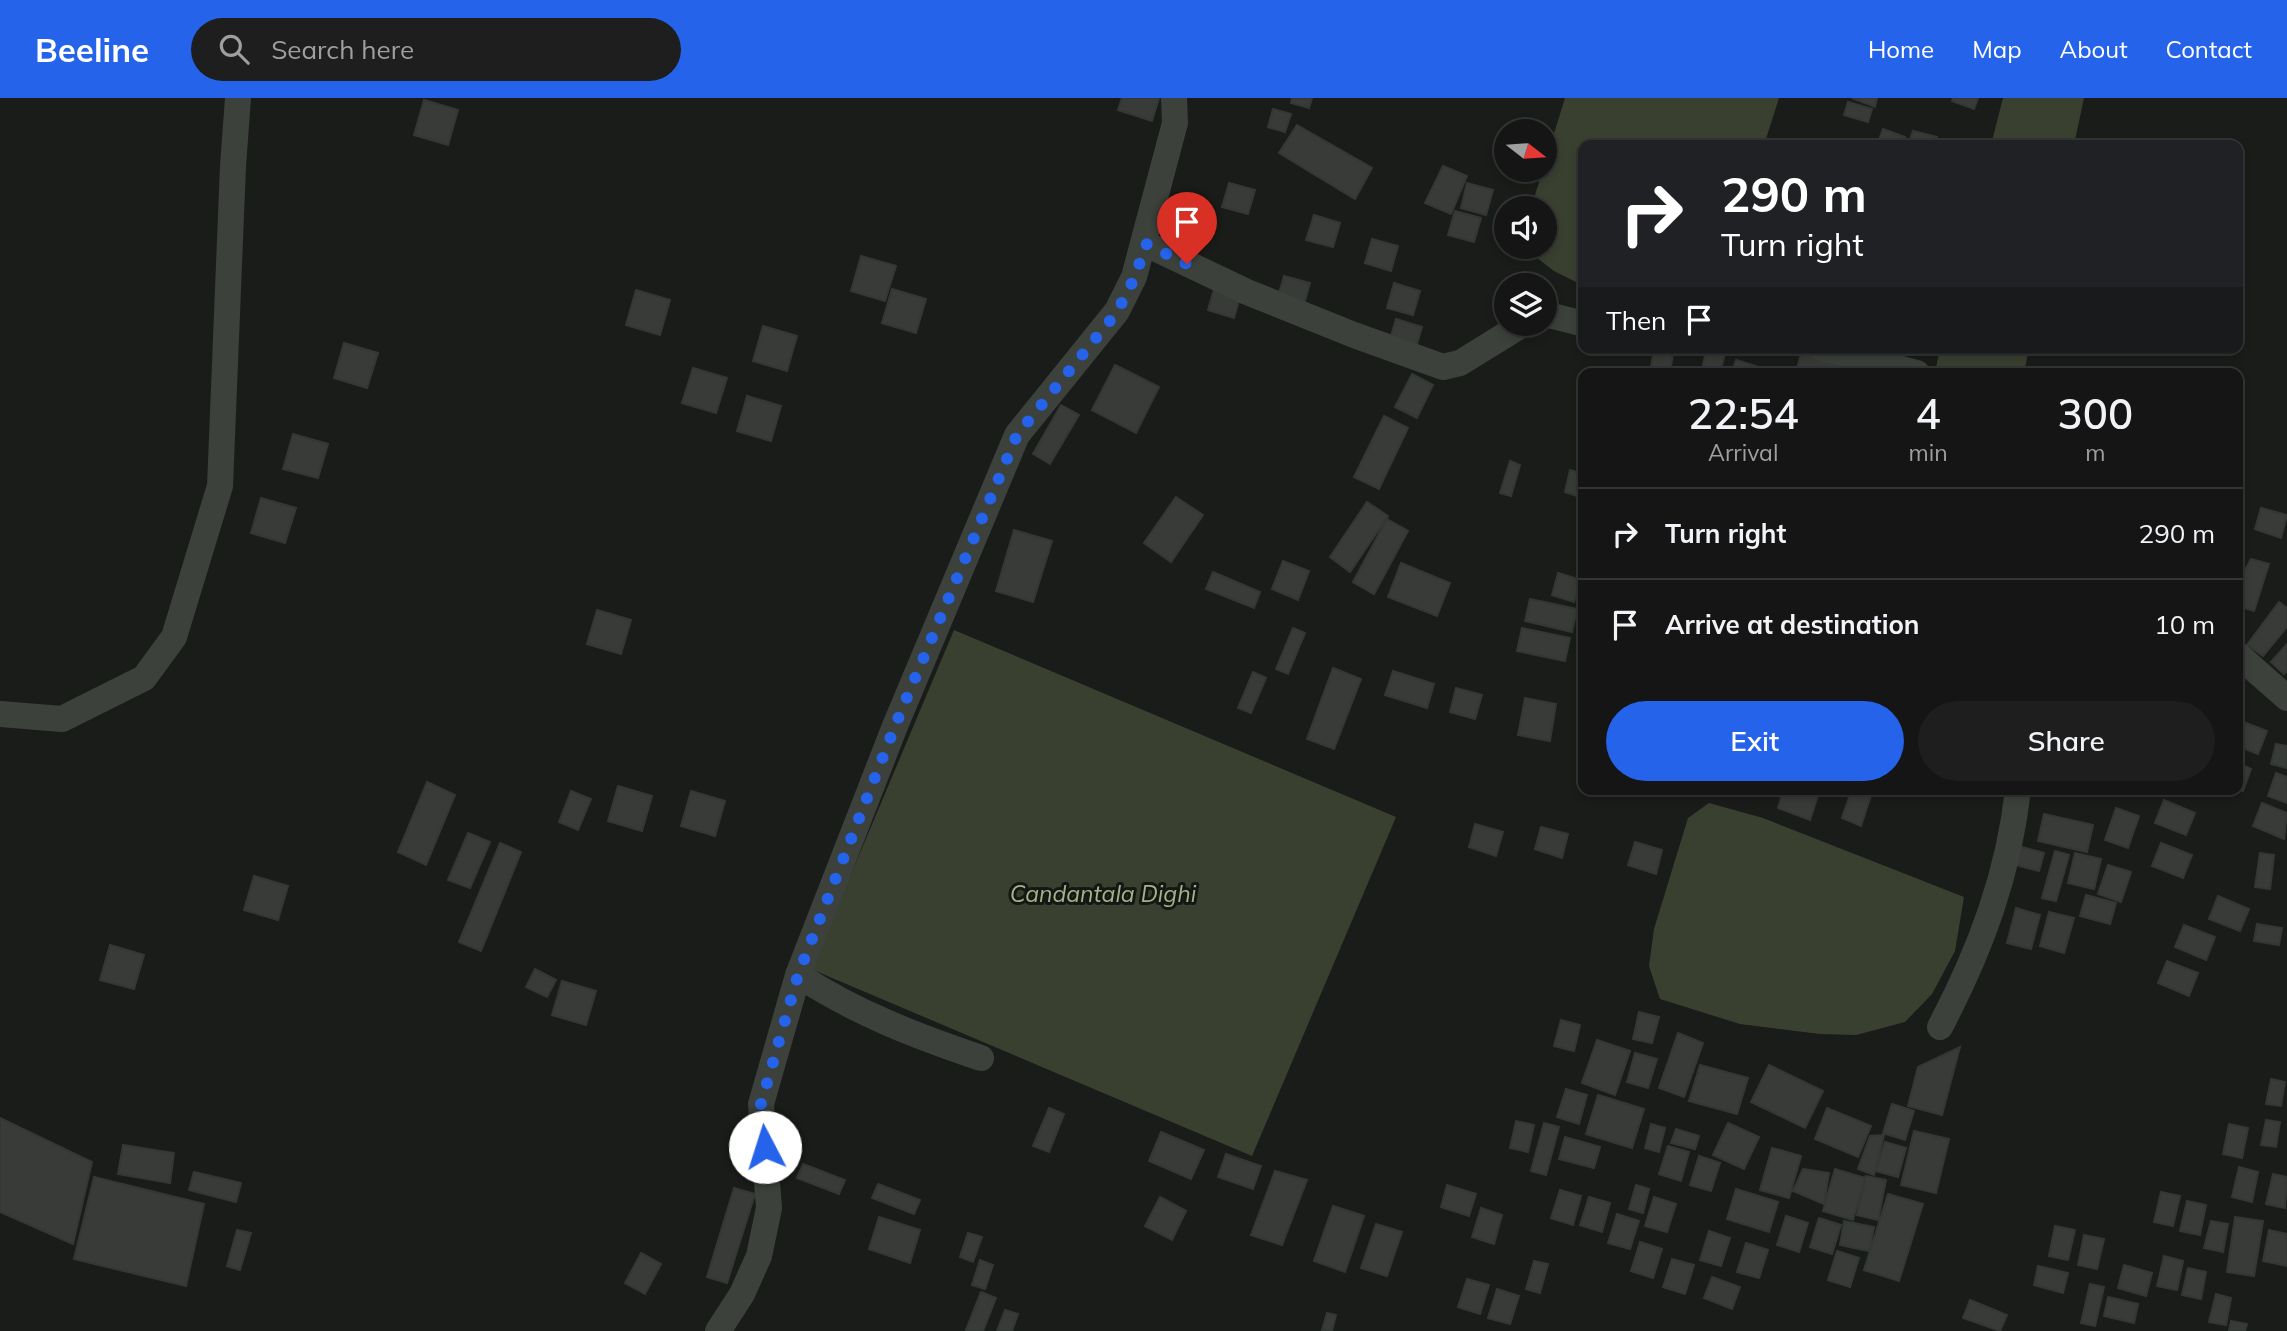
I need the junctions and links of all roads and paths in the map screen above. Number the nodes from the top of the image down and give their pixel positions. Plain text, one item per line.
1 (238, 98) edge
2 (1174, 98) edge
3 (1146, 244) junction
4 (1557, 317) edge
5 (1578, 322) edge
6 (1504, 336) edge
7 (1845, 354) edge
8 (1898, 368) edge
9 (2243, 659) edge
10 (2287, 698) edge
11 (0, 713) edge
12 (2017, 795) edge
13 (798, 975) junction
14 (1940, 1027) dead end
15 (981, 1058) dead end
16 (718, 1331) edge

1 - 11 street
2 - 3 street
3 - 6 street
3 - 13 street
4 - 5 street
7 - 8 street
9 - 10 street
12 - 14 street
13 - 15 street
13 - 16 street

